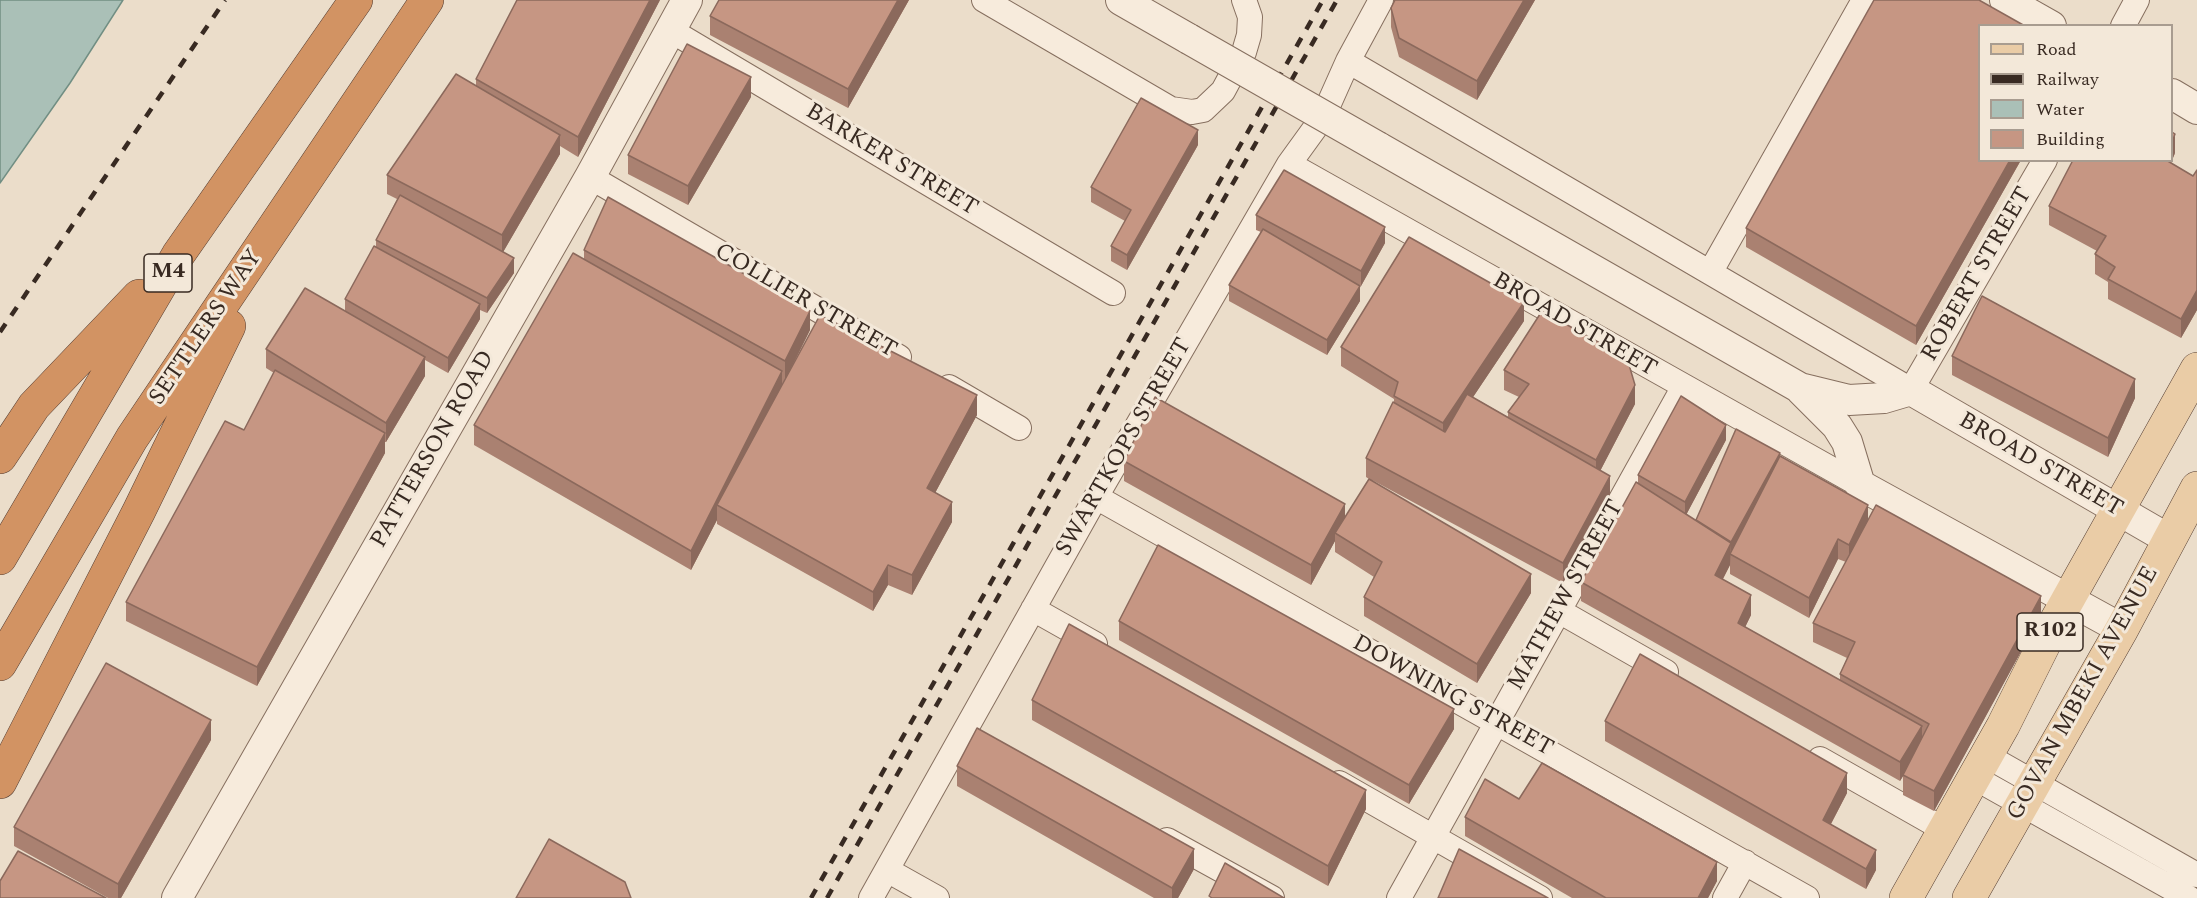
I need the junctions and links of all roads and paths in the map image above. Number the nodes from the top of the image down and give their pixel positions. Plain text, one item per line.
1 (356, 0) edge
2 (428, 0) edge
3 (687, 0) edge
4 (984, 0) edge
5 (1121, 0) edge
6 (1244, 0) edge
7 (1381, 0) edge
8 (1864, 0) edge
9 (2006, 0) edge
10 (2138, 0) edge
11 (2048, 24) edge
12 (2124, 24) edge
13 (670, 30) junction
14 (1348, 61) junction
15 (2173, 95) edge
16 (2197, 109) edge
17 (2044, 162) edge
18 (1289, 164) junction
19 (590, 177) junction
20 (279, 222) junction
21 (178, 255) junction
22 (1711, 271) junction
23 (1113, 293) dead end
24 (2197, 369) edge
25 (1683, 388) junction
26 (1800, 388) junction
27 (1911, 390) junction
28 (1019, 428) dead end
29 (0, 458) edge
30 (1860, 485) junction
31 (2197, 488) edge
32 (1096, 497) junction
33 (2117, 511) junction
34 (2170, 540) junction
35 (0, 558) edge
36 (2068, 599) junction
37 (1034, 609) junction
38 (1559, 611) junction
39 (2122, 629) junction
40 (1115, 655) edge
41 (0, 664) edge
42 (1691, 686) edge
43 (1497, 723) junction
44 (1803, 749) edge
45 (1981, 767) junction
46 (1320, 772) edge
47 (0, 782) edge
48 (2029, 795) junction
49 (1946, 830) junction
50 (1149, 831) edge
51 (1433, 837) junction
52 (1745, 862) junction
53 (887, 870) junction
54 (2197, 875) edge
55 (177, 898) edge
56 (871, 898) edge
57 (937, 898) edge
58 (1272, 898) edge
59 (1399, 898) edge
60 (1540, 898) edge
61 (1725, 898) edge
62 (1808, 898) edge
63 (1906, 898) edge
64 (1969, 898) edge
65 (2189, 898) edge

1 - 21 highway, M4
2 - 20 highway, SETTLERS WAY / M4
3 - 13 street, PATTERSON ROAD
4 - 6 street
5 - 26 street, bridge
7 - 14 street, SWARTKOPS STREET
8 - 22 street
9 - 11 street
10 - 12 street
13 - 19 street, PATTERSON ROAD
13 - 23 street, BARKER STREET
14 - 18 street, SWARTKOPS STREET
14 - 22 street, BROAD STREET
15 - 16 street
17 - 27 street, ROBERT STREET
18 - 25 street, BROAD STREET
18 - 32 street, SWARTKOPS STREET
19 - 28 street, COLLIER STREET
19 - 55 street, PATTERSON ROAD
20 - 41 highway, SETTLERS WAY / M4
20 - 47 highway
21 - 29 highway
21 - 35 highway, M4
22 - 27 street, BROAD STREET
24 - 33 main road, R102
25 - 30 street, BROAD STREET
25 - 38 street, MATHEW STREET
26 - 27 street
26 - 30 street
27 - 33 street, BROAD STREET
30 - 36 street, BROAD STREET
31 - 34 main road, GOVAN MBEKI AVENUE / R102
32 - 37 street, SWARTKOPS STREET
32 - 43 street, DOWNING STREET
33 - 34 street, BROAD STREET
33 - 36 main road, R102
34 - 39 main road, GOVAN MBEKI AVENUE / R102
36 - 39 street, BROAD STREET
36 - 45 main road, R102
37 - 40 street
37 - 53 street, SWARTKOPS STREET
38 - 42 street
38 - 43 street, MATHEW STREET
39 - 48 main road, GOVAN MBEKI AVENUE / R102
43 - 51 street, MATHEW STREET
43 - 52 street, DOWNING STREET
44 - 49 street
45 - 48 street
45 - 49 main road, R102
46 - 51 street
48 - 54 street
48 - 64 main road, GOVAN MBEKI AVENUE / R102
48 - 65 street
49 - 63 main road, R102
50 - 58 street
51 - 59 street, MATHEW STREET
51 - 60 street
52 - 61 street
52 - 62 street, DOWNING STREET
53 - 56 street, SWARTKOPS STREET
53 - 57 street

